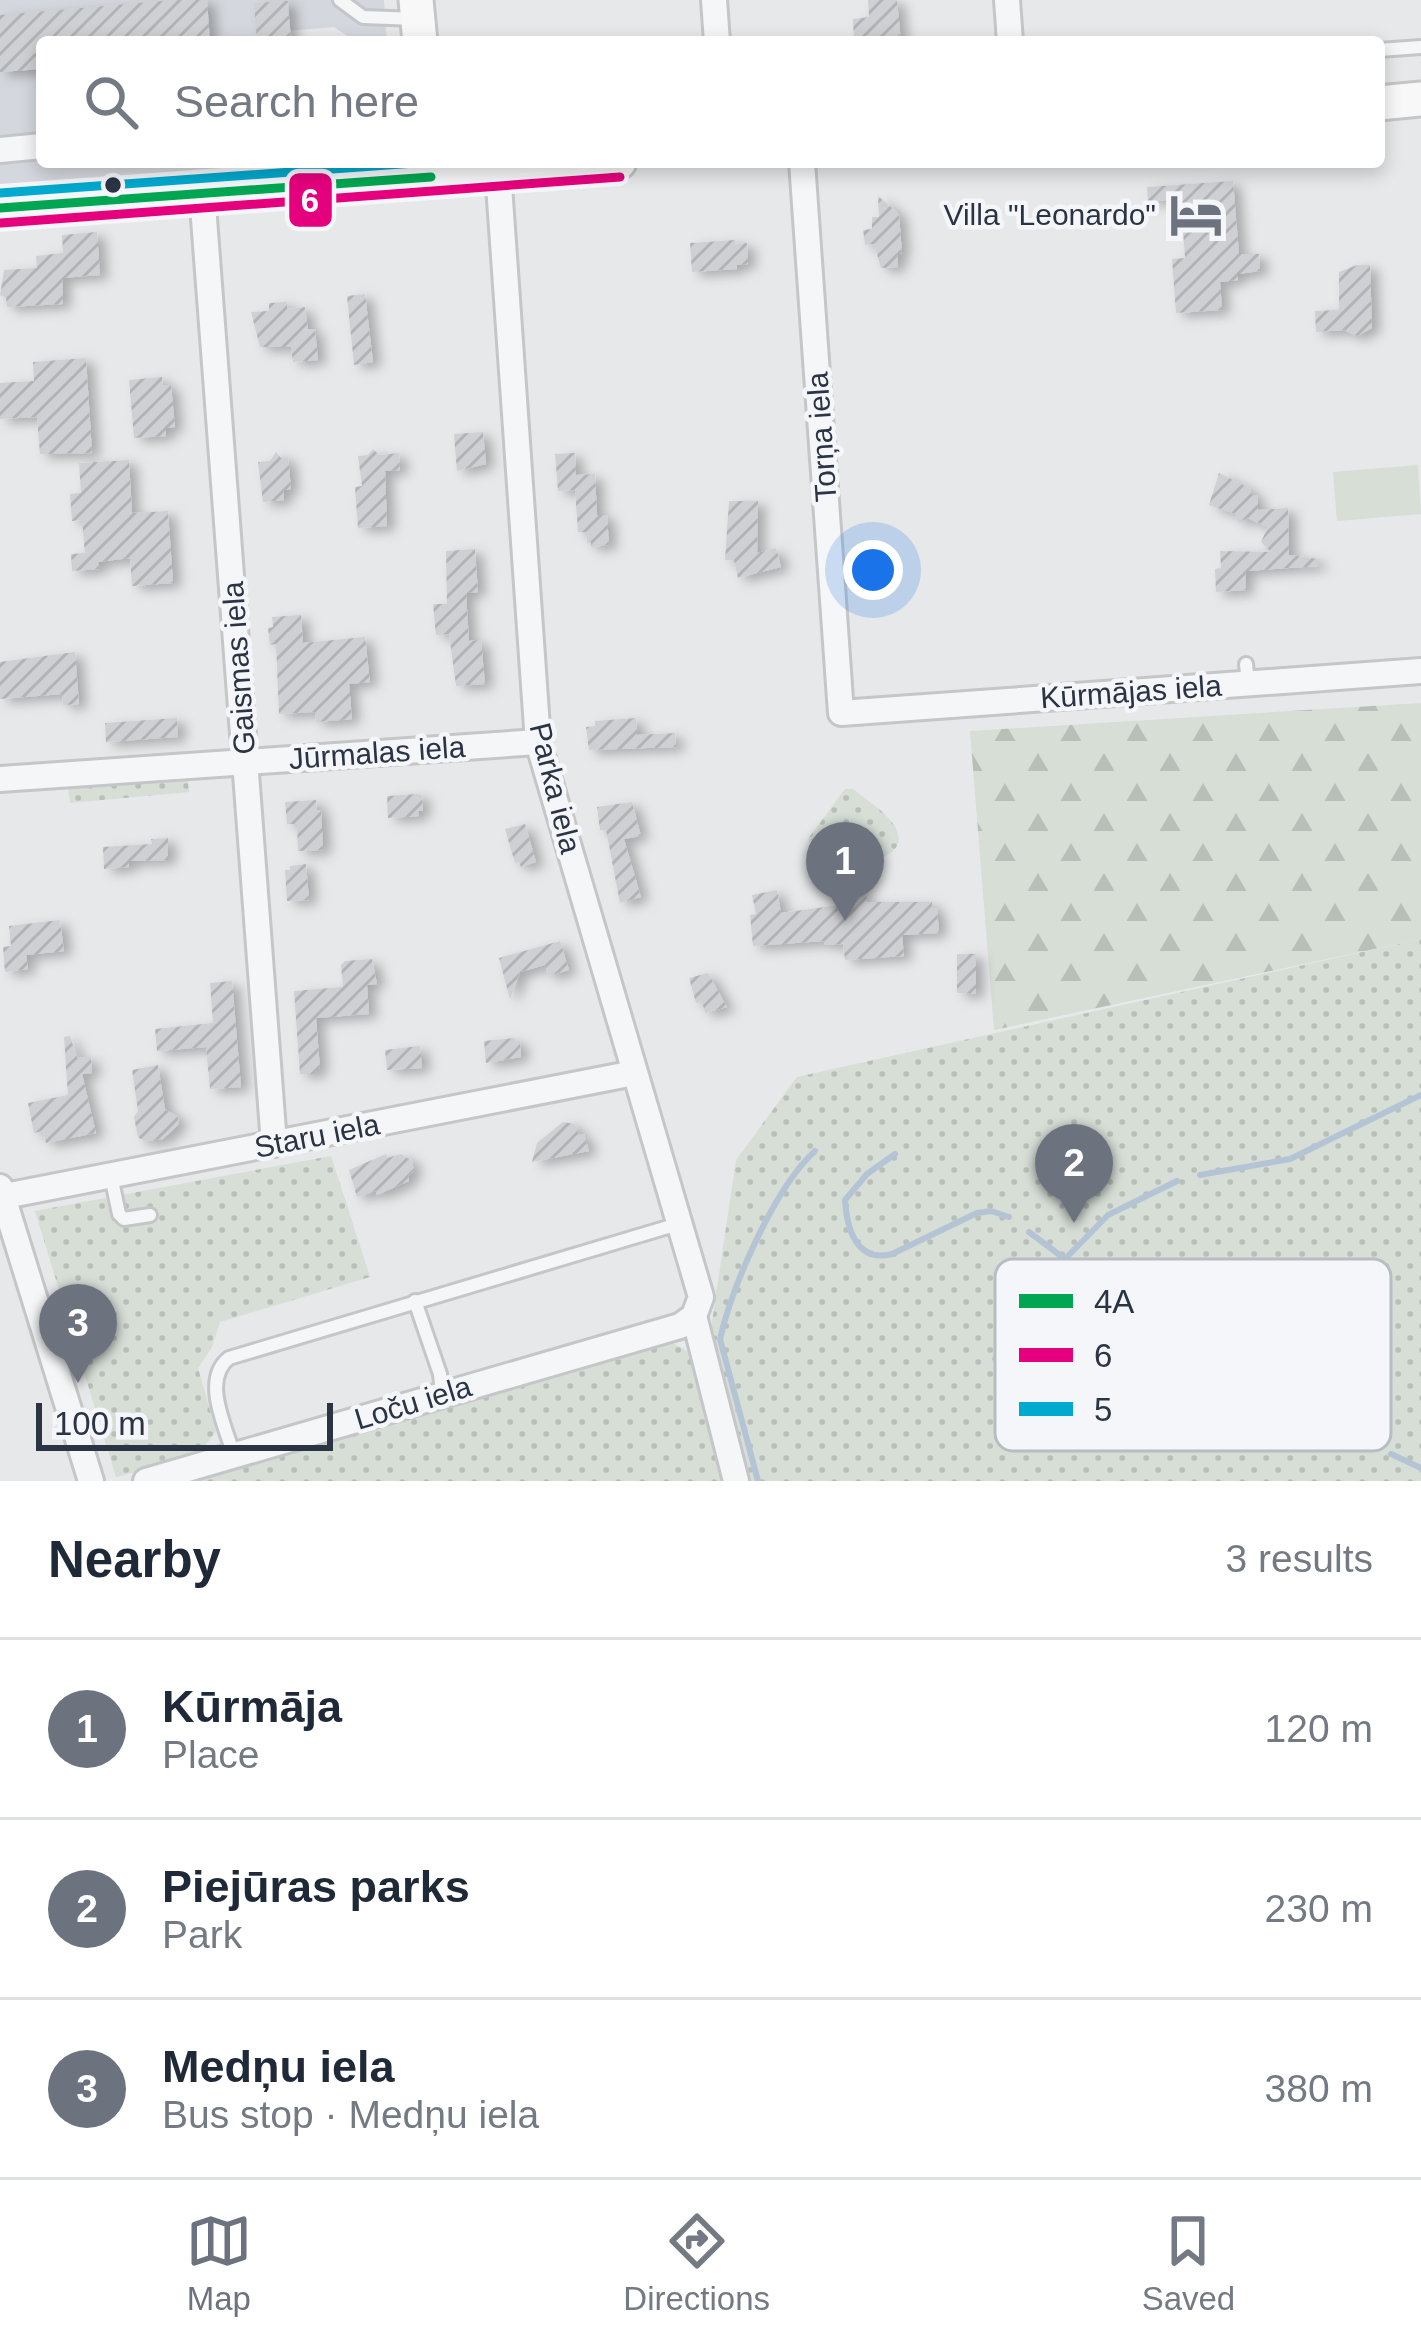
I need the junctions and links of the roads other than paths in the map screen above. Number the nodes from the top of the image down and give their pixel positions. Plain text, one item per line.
1 (340, 0) edge
2 (714, 0) edge
3 (1007, 0) edge
4 (418, 20) edge
5 (717, 36) edge
6 (1010, 36) edge
7 (1421, 47) edge
8 (1385, 50) edge
9 (1421, 99) edge
10 (1385, 102) edge
11 (36, 147) edge
12 (0, 150) edge
13 (528, 168) edge
14 (802, 168) edge
15 (430, 169) edge
16 (498, 170) junction
17 (256, 176) edge
18 (202, 192) junction
19 (0, 208) edge
20 (1421, 671) edge
21 (841, 712) joint
22 (538, 742) junction
23 (247, 762) junction
24 (0, 778) edge
25 (634, 1073) junction
26 (274, 1144) junction
27 (111, 1175) junction
28 (0, 1187) edge
29 (1, 1197) edge
30 (149, 1214) dead end
31 (678, 1224) junction
32 (415, 1301) junction
33 (687, 1321) junction
34 (442, 1393) junction
35 (235, 1457) junction
36 (91, 1481) edge
37 (146, 1481) edge
38 (736, 1481) edge

1 - 4 lane
2 - 5 street
3 - 6 street
7 - 8 lane
9 - 10 street
11 - 12 street
13 - 16 street
14 - 21 street, Torņa iela
15 - 16 street
15 - 17 street
16 - 22 street, Parka iela
17 - 18 street
18 - 19 street
18 - 23 street, Gaismas iela
20 - 21 street, Kūrmājas iela
22 - 23 street, Jūrmalas iela
22 - 25 street, Parka iela
23 - 24 street, Jūrmalas iela
23 - 26 street, Gaismas iela
25 - 26 street, Staru iela
25 - 31 street, Parka iela
26 - 27 street, Staru iela
27 - 29 street, Staru iela
27 - 30 lane
28 - 29 street
29 - 36 street
31 - 32 lane
31 - 33 street, Parka iela
32 - 34 lane
32 - 35 lane
33 - 34 street, Loču iela
33 - 38 street, Parka iela
34 - 35 street, Loču iela
35 - 37 street, Loču iela

